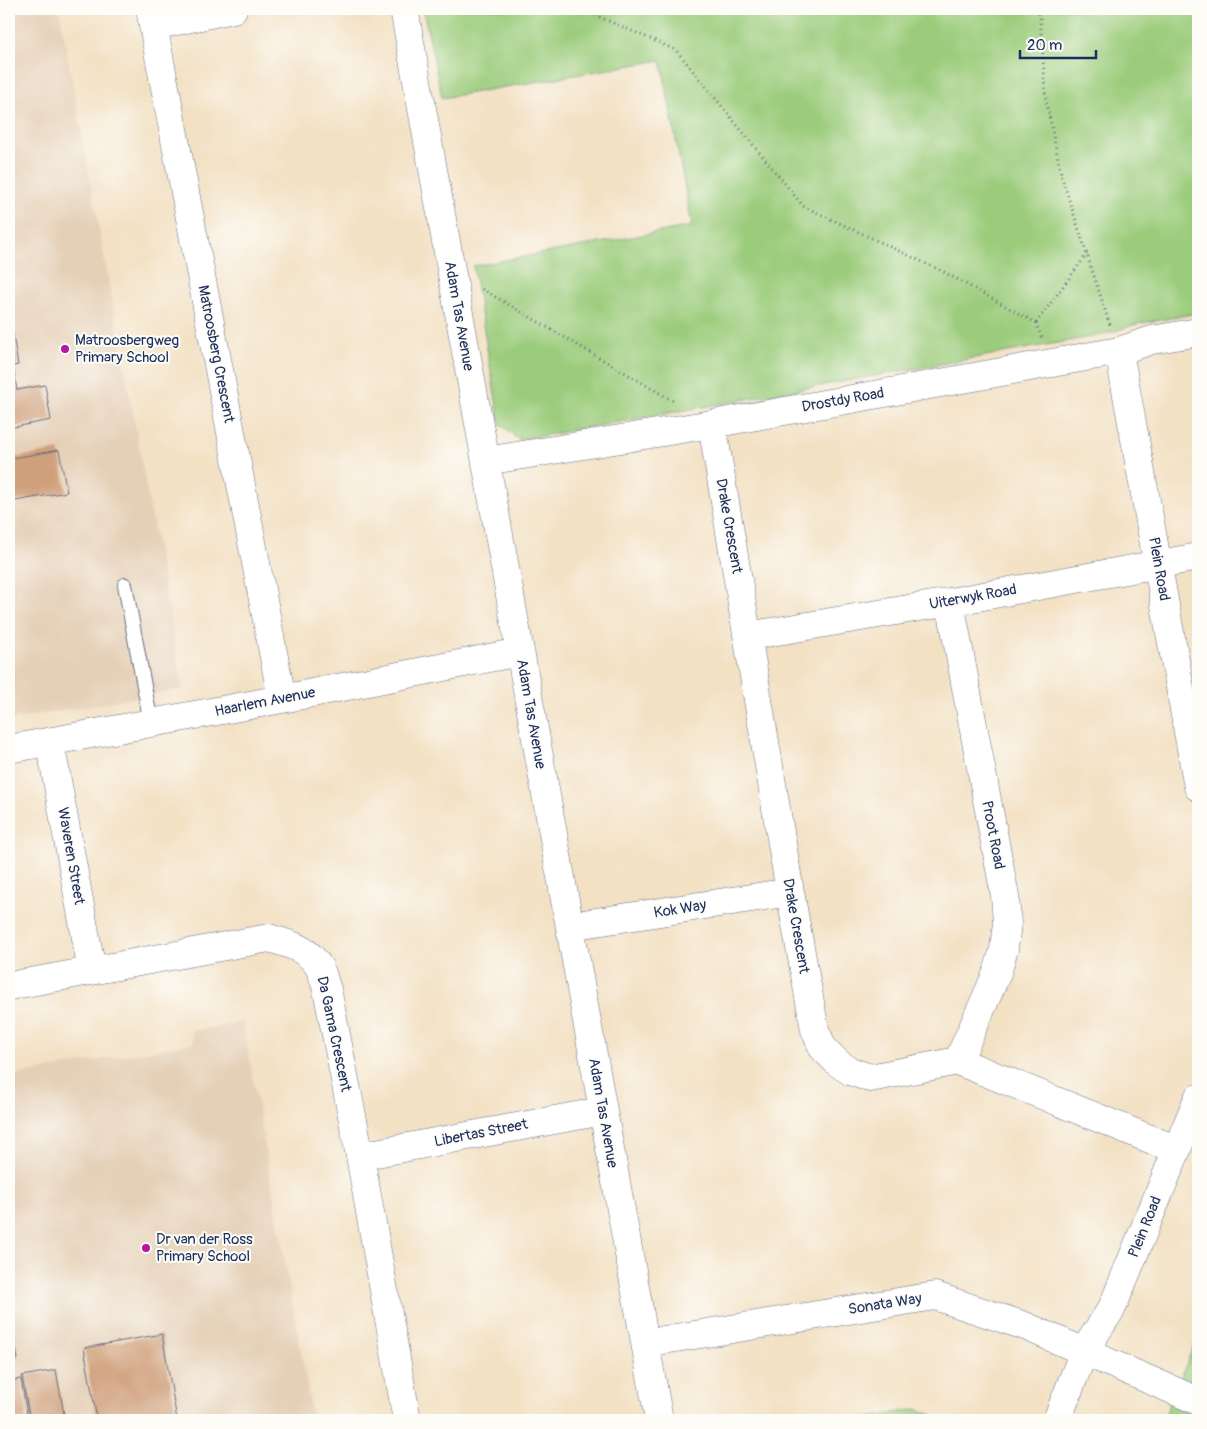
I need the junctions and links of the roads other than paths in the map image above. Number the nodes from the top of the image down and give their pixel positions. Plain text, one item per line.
1 (233, 9) edge
2 (404, 9) edge
3 (151, 17) edge
4 (1198, 332) edge
5 (1119, 351) junction
6 (712, 424) junction
7 (486, 461) junction
8 (1198, 557) edge
9 (1158, 564) junction
10 (126, 584) dead end
11 (950, 602) junction
12 (748, 636) junction
13 (520, 652) junction
14 (282, 699) junction
15 (152, 722) junction
16 (50, 742) junction
17 (9, 749) edge
18 (1198, 787) edge
19 (790, 892) junction
20 (570, 926) junction
21 (92, 971) junction
22 (9, 986) edge
23 (958, 1061) junction
24 (1198, 1098) edge
25 (603, 1110) junction
26 (1177, 1150) junction
27 (360, 1156) junction
28 (645, 1343) junction
29 (1084, 1351) junction
30 (1198, 1401) edge
31 (407, 1420) edge
32 (659, 1420) edge
33 (1057, 1420) edge

1 - 3 street
2 - 7 street, Adam Tas Avenue
3 - 14 street, Matroosberg Crescent
4 - 5 street, Drostdy Road
5 - 6 street, Drostdy Road
5 - 9 street, Plein Road
6 - 7 street, Drostdy Road
6 - 12 street, Drake Crescent
7 - 13 street, Adam Tas Avenue
8 - 9 street, Uiterwyk Road
9 - 11 street, Uiterwyk Road
9 - 18 street, Plein Road
10 - 15 lane
11 - 12 street, Uiterwyk Road
11 - 23 street, Proot Road
12 - 19 street, Drake Crescent
13 - 14 street, Haarlem Avenue
13 - 20 street, Adam Tas Avenue
14 - 15 street, Haarlem Avenue
15 - 16 street, Haarlem Avenue
16 - 17 street, Haarlem Avenue
16 - 21 street, Waveren Street
19 - 20 street, Kok Way
19 - 23 street, Drake Crescent
20 - 25 street, Adam Tas Avenue
21 - 22 street, Da Gama Crescent
21 - 27 street, Da Gama Crescent
23 - 26 street
24 - 26 street, Plein Road
25 - 27 street, Libertas Street
25 - 28 street, Adam Tas Avenue
26 - 29 street, Plein Road
27 - 31 street, Da Gama Crescent
28 - 29 street, Sonata Way
28 - 32 street, Adam Tas Avenue
29 - 30 street, Sonata Way
29 - 33 street, Plein Road

